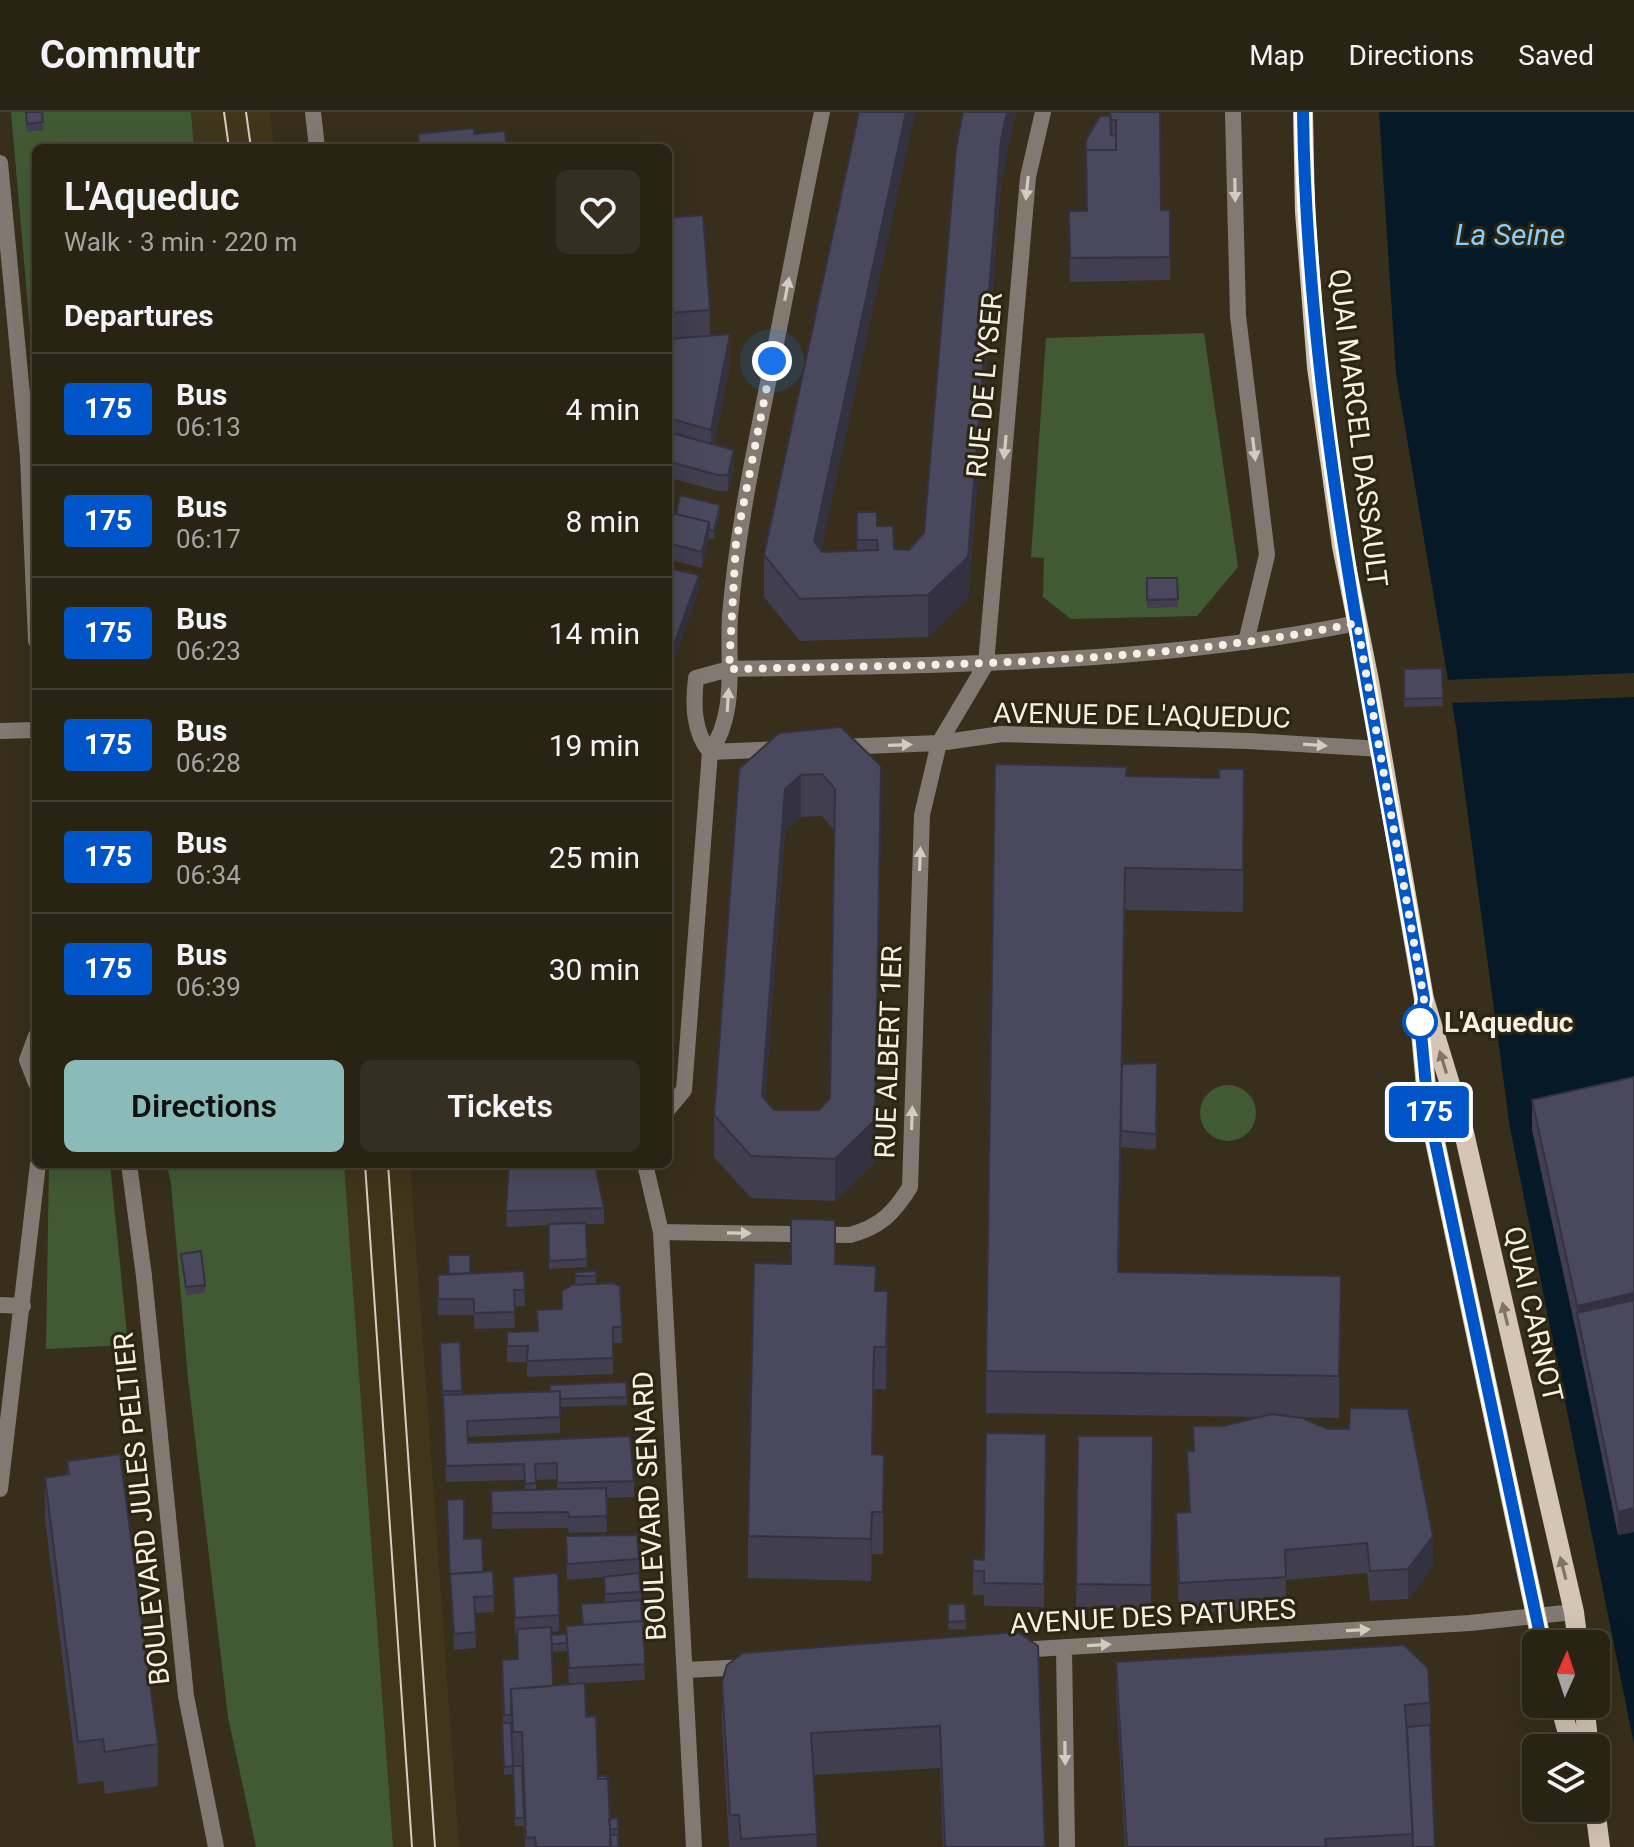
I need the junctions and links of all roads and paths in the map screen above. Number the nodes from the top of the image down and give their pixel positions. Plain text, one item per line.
1 (313, 112) edge
2 (822, 112) edge
3 (1043, 112) edge
4 (1233, 112) edge
5 (1303, 112) edge
6 (317, 144) edge
7 (0, 163) edge
8 (32, 549) edge
9 (1357, 623) junction
10 (1246, 642) junction
11 (986, 664) junction
12 (729, 669) junction
13 (32, 730) edge
14 (0, 731) edge
15 (939, 743) junction
16 (1381, 749) junction
17 (710, 752) junction
18 (1424, 999) junction
19 (32, 1047) edge
20 (32, 1073) edge
21 (672, 1104) edge
22 (38, 1168) edge
23 (130, 1168) edge
24 (646, 1168) edge
25 (661, 1232) junction
26 (0, 1305) edge
27 (23, 1306) junction
28 (0, 1489) edge
29 (1574, 1612) junction
30 (1535, 1617) junction
31 (1538, 1630) edge
32 (1576, 1630) edge
33 (1064, 1647) junction
34 (1000, 1651) edge
35 (760, 1667) edge
36 (686, 1670) junction
37 (1595, 1822) edge
38 (1599, 1842) edge
39 (216, 1847) edge
40 (694, 1847) edge
41 (1067, 1847) edge

1 - 6 street
12 -> 2 street
3 -> 11 street, RUE DE L'YSER
4 -> 10 street
5 - 9 main road, QUAI MARCEL DASSAULT
7 - 8 street
9 - 10 street, AVENUE DE L'AQUEDUC
9 - 16 main road, QUAI MARCEL DASSAULT
10 - 11 street, AVENUE DE L'AQUEDUC
11 - 12 street, AVENUE DE L'AQUEDUC
11 - 15 street, RUE ALBERT 1ER
17 -> 12 street
12 - 17 street, AVENUE DE L'AQUEDUC
13 - 14 street
15 -> 16 street, AVENUE DE L'AQUEDUC
17 -> 15 street, AVENUE DE L'AQUEDUC
25 -> 15 street, RUE ALBERT 1ER
16 - 18 main road, QUAI CARNOT
17 - 21 street
29 -> 18 main road, QUAI CARNOT
18 - 30 main road, QUAI CARNOT
19 - 20 street
22 - 27 street
23 - 39 street, BOULEVARD JULES PELTIER
24 - 25 street, BOULEVARD SENARD
25 - 36 street, BOULEVARD SENARD
26 - 27 street
27 - 28 street
29 - 30 street, AVENUE DES PATURES
29 - 32 main road, QUAI CARNOT
30 - 31 main road, QUAI CARNOT
33 -> 30 street, AVENUE DES PATURES
33 - 34 street, AVENUE DES PATURES
33 -> 41 street
35 - 36 street
36 - 40 street, BOULEVARD SENARD
37 - 38 main road

